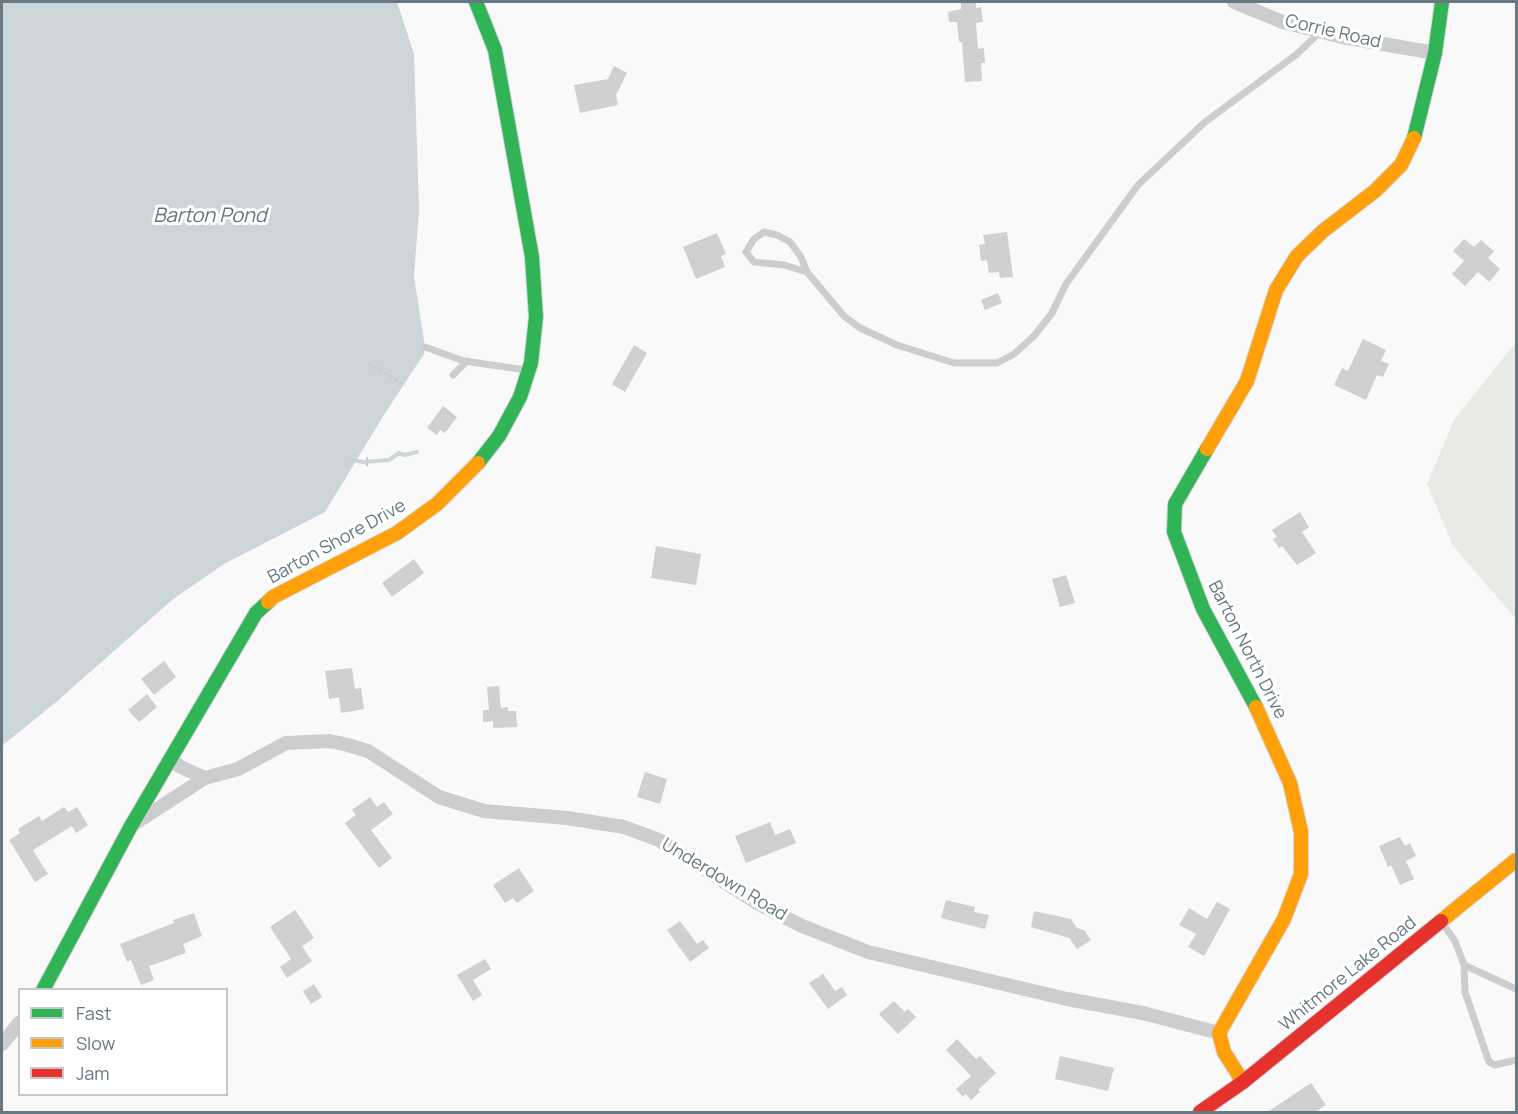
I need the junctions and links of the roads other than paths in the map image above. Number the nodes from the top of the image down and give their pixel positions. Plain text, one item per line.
1 (476, 2) edge
2 (1234, 2) edge
3 (1442, 2) edge
4 (1320, 32) junction
5 (1435, 53) junction
6 (807, 272) junction
7 (425, 347) dead end
8 (467, 361) junction
9 (529, 370) junction
10 (453, 375) dead end
11 (170, 760) junction
12 (205, 778) junction
13 (131, 826) junction
14 (1516, 860) edge
15 (1441, 922) junction
16 (1464, 965) junction
17 (44, 988) edge
18 (1516, 989) edge
19 (18, 1024) edge
20 (1219, 1033) junction
21 (2, 1044) edge
22 (1516, 1060) edge
23 (1243, 1082) junction
24 (1200, 1113) edge

1 - 9 street, Barton Shore Drive
2 - 4 street, Corrie Road
3 - 5 street, Barton North Drive
4 - 5 street, Corrie Road
4 - 6 lane
5 - 20 street, Barton North Drive
6 - 6 lane
7 - 8 lane
8 - 9 lane
8 - 10 lane
9 - 11 street, Barton Shore Drive
11 - 12 street
11 - 13 street, Barton Shore Drive
12 - 13 street, Underdown Road
12 - 20 street, Underdown Road
13 - 17 street, Barton Shore Drive
14 - 15 street, Whitmore Lake Road
15 - 16 lane
15 - 23 street, Whitmore Lake Road
16 - 18 lane
16 - 22 lane
19 - 21 street
20 - 23 street
23 - 24 street, Whitmore Lake Road

